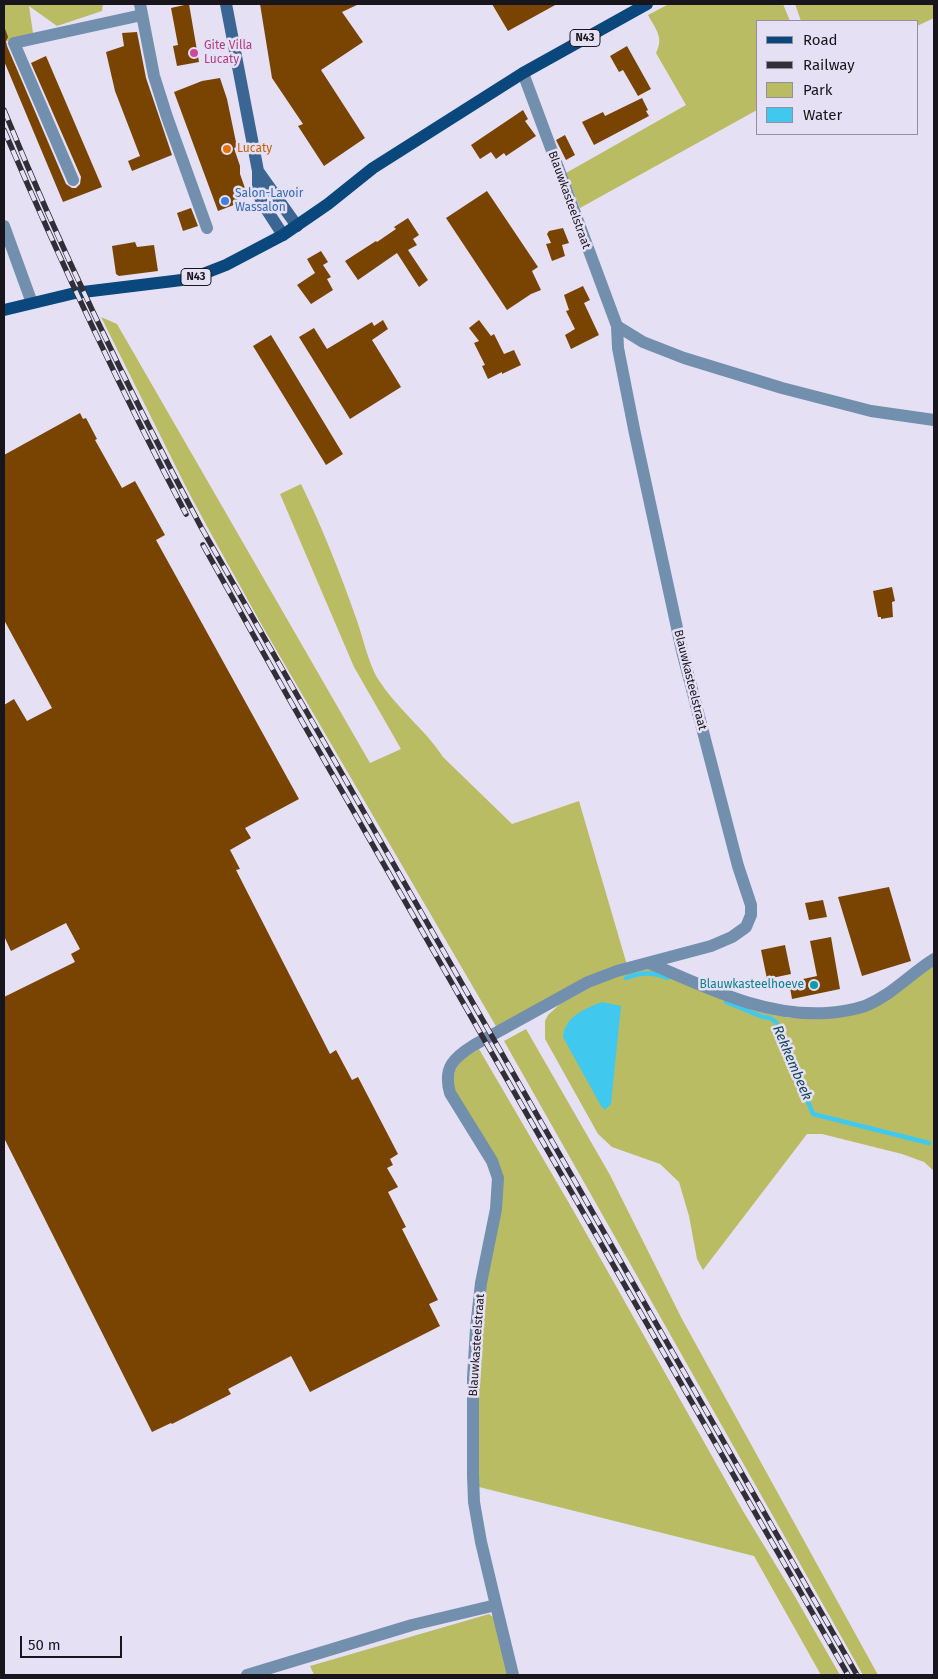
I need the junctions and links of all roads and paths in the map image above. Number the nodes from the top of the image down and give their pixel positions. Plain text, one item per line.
1 (226, 4) edge
2 (647, 4) edge
3 (141, 10) edge
4 (523, 73) junction
5 (258, 171) junction
6 (73, 180) dead end
7 (4, 226) edge
8 (297, 226) junction
9 (207, 228) dead end
10 (283, 235) junction
11 (32, 303) junction
12 (4, 310) edge
13 (617, 326) junction
14 (934, 420) edge
15 (934, 958) edge
16 (648, 963) junction
17 (496, 1604) junction
18 (248, 1675) edge
19 (513, 1675) edge

1 - 5 main road
2 - 4 main road, N43
3 - 6 street
3 - 9 street
4 - 8 main road, N43
4 - 13 street, Blauwkasteelstraat
5 - 8 main road
5 - 10 main road
7 - 11 street
8 - 10 main road, N43
10 - 11 main road, N43
11 - 12 main road, N43
13 - 14 street
13 - 16 street, Blauwkasteelstraat
15 - 16 street
16 - 17 street, Blauwkasteelstraat
17 - 18 street
17 - 19 street

